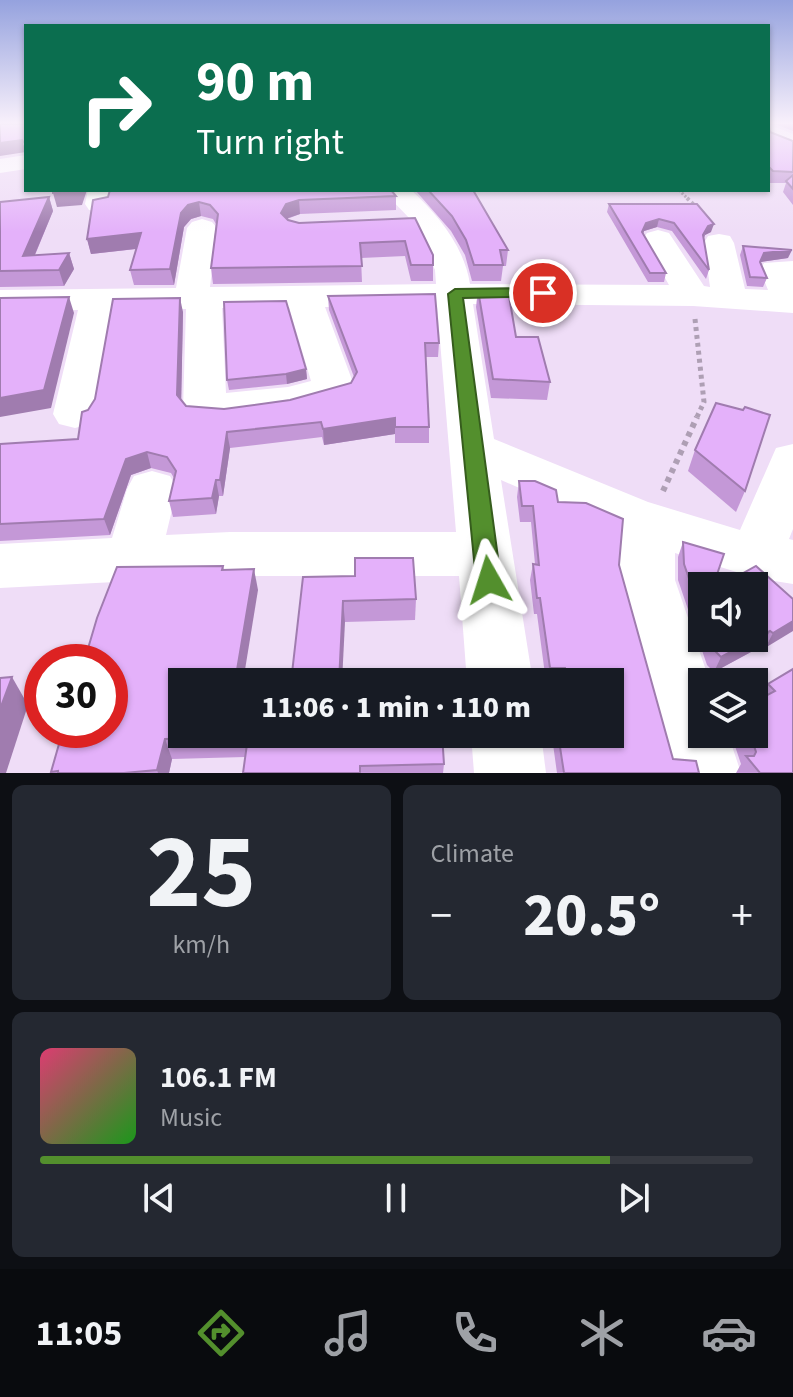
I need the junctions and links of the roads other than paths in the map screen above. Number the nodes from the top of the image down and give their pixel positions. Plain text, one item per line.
1 (397, 192) edge
2 (428, 221) junction
3 (384, 223) edge
4 (202, 228) dead end
5 (658, 239) dead end
6 (719, 243) road end
7 (792, 291) edge
8 (455, 294) junction
9 (303, 295) junction
10 (198, 296) junction
11 (693, 296) junction
12 (729, 297) junction
13 (98, 298) junction
14 (0, 301) edge
15 (75, 414) dead end
16 (474, 449) junction
17 (793, 460) edge
18 (152, 489) dead end
19 (649, 521) junction
20 (486, 554) junction
21 (133, 559) junction
22 (0, 566) edge
23 (781, 569) edge
24 (498, 668) edge
25 (507, 748) edge
26 (510, 773) edge
27 (705, 773) edge

1 - 2 street
2 - 3 street
2 - 8 street
4 - 10 street
5 - 11 street
6 - 12 street
7 - 12 street
8 - 9 street
8 - 11 street
8 - 16 street
9 - 10 street
9 - 10 street
10 - 13 street
11 - 12 street
13 - 14 street
13 - 15 street
16 - 19 street
16 - 20 street
17 - 23 street
18 - 21 street
19 - 23 street
19 - 27 street
20 - 21 street
20 - 24 street
21 - 22 street
25 - 26 street

